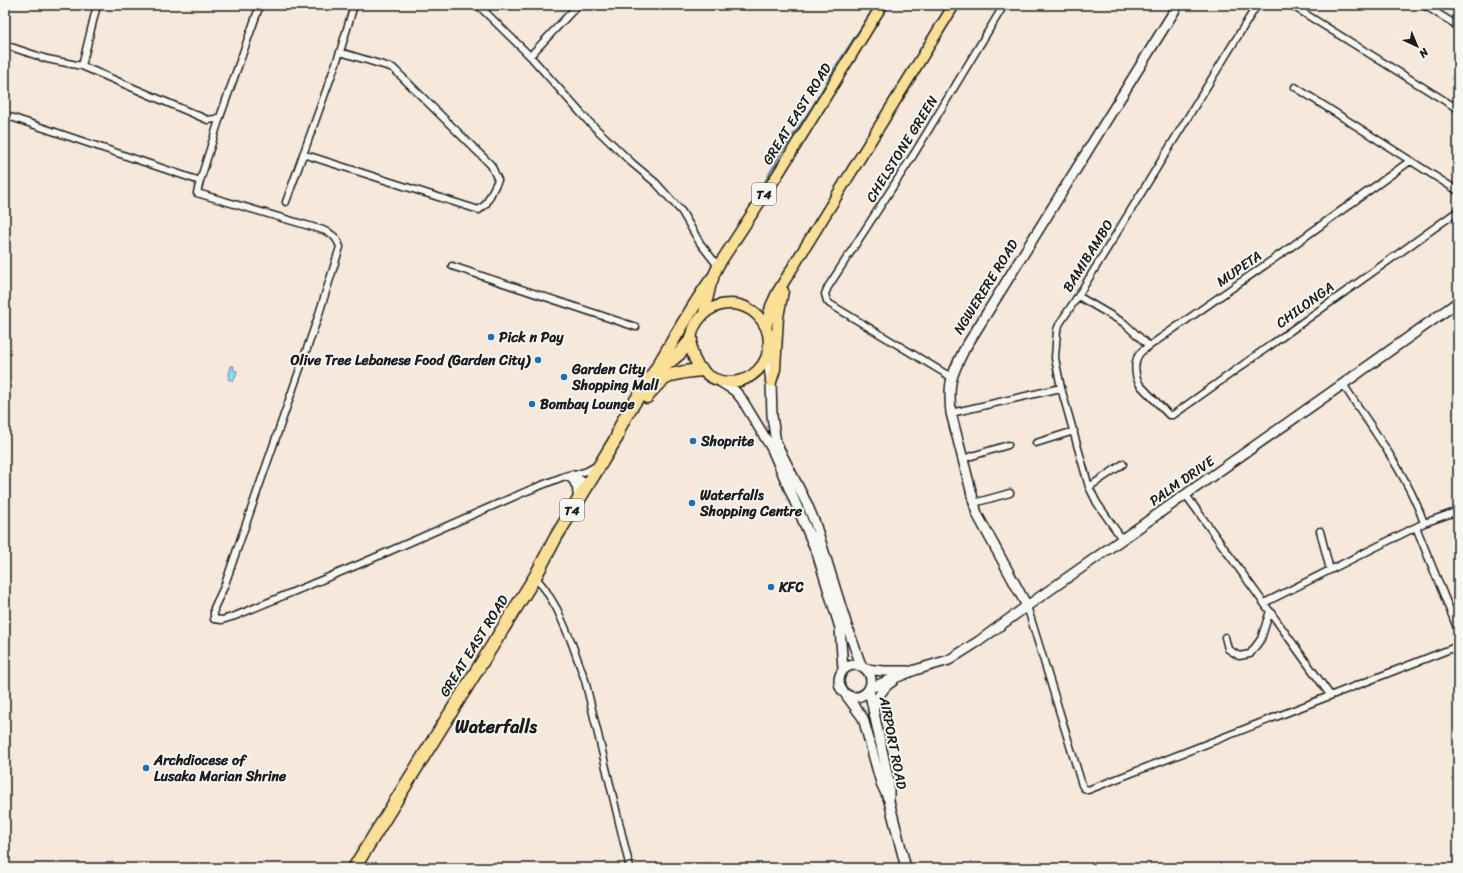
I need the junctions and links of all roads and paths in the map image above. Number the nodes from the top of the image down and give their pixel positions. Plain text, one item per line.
1 (96, 5) edge
2 (260, 5) edge
3 (354, 5) edge
4 (478, 5) edge
5 (578, 5) edge
6 (882, 5) edge
7 (954, 5) edge
8 (1004, 5) edge
9 (1178, 5) edge
10 (1257, 5) edge
11 (1291, 5) edge
12 (1424, 5) edge
13 (1458, 26) edge
14 (5, 45) edge
15 (340, 52) junction
16 (530, 56) junction
17 (82, 66) junction
18 (1295, 86) dead end
19 (1458, 109) edge
20 (5, 115) edge
21 (220, 116) junction
22 (303, 154) junction
23 (1410, 161) junction
24 (200, 181) junction
25 (1458, 191) edge
26 (286, 202) dead end
27 (1458, 211) edge
28 (452, 266) dead end
29 (718, 266) junction
30 (712, 279) junction
31 (784, 281) junction
32 (1078, 296) junction
33 (1458, 302) edge
34 (704, 312) junction
35 (636, 327) dead end
36 (766, 328) junction
37 (691, 340) junction
38 (1149, 346) junction
39 (767, 353) junction
40 (702, 370) junction
41 (951, 377) junction
42 (719, 381) junction
43 (648, 382) junction
44 (771, 382) junction
45 (1343, 384) junction
46 (1061, 388) junction
47 (951, 413) junction
48 (1167, 413) joint
49 (1074, 431) junction
50 (617, 437) junction
51 (1036, 443) dead end
52 (1008, 445) dead end
53 (962, 459) junction
54 (601, 462) junction
55 (1123, 464) dead end
56 (571, 476) junction
57 (587, 486) junction
58 (1090, 487) junction
59 (1010, 493) dead end
60 (1186, 495) junction
61 (578, 501) junction
62 (974, 503) junction
63 (1458, 511) edge
64 (1424, 523) junction
65 (1416, 527) junction
66 (1320, 532) dead end
67 (1122, 540) junction
68 (1330, 570) junction
69 (535, 577) junction
70 (1264, 603) junction
71 (1027, 606) junction
72 (1271, 612) junction
73 (1458, 630) edge
74 (1224, 637) dead end
75 (1458, 646) edge
76 (864, 667) junction
77 (844, 669) junction
78 (915, 670) junction
79 (903, 675) junction
80 (869, 689) junction
81 (846, 695) junction
82 (1330, 695) junction
83 (873, 710) junction
84 (889, 801) junction
85 (354, 868) edge
86 (630, 868) edge
87 (906, 868) edge

1 - 17 street
2 - 21 street
3 - 15 street
4 - 16 street
5 - 16 street
6 - 29 main road, GREAT EAST ROAD / T4
7 - 31 main road
8 - 41 street, CHELSTONE GREEN
9 - 41 street, NGWERERE ROAD
10 - 32 street, BAMIBAMBO
11 - 19 street
12 - 13 street
14 - 17 street
15 - 22 street
15 - 22 street
16 - 29 street
17 - 21 street
18 - 23 street
20 - 24 street
21 - 24 street
22 - 26 street
23 - 25 street
23 - 38 street, MUPETA
24 - 56 street
27 - 48 street, CHILONGA
28 - 35 street
29 - 30 main road, GREAT EAST ROAD / T4
30 - 34 main road, T4
30 - 43 highway, GREAT EAST ROAD
31 - 36 main road
31 - 44 main road
32 - 38 street
32 - 46 street, BAMIBAMBO
33 - 45 street, PALM DRIVE
34 - 36 main road
34 - 37 main road
36 - 39 main road
37 - 40 main road
37 - 43 highway, GREAT EAST ROAD / T4
38 - 48 street, MUPETA
39 - 42 main road
39 - 44 street
40 - 42 main road
40 - 50 highway, GREAT EAST ROAD / T4
41 - 47 street, NGWERERE ROAD
42 - 77 street
43 - 50 highway, GREAT EAST ROAD / T4
44 - 76 street
45 - 60 street, PALM DRIVE
45 - 64 street
46 - 47 street
46 - 49 street, BAMIBAMBO
47 - 53 street, NGWERERE ROAD
49 - 51 street
49 - 58 street, BAMIBAMBO
50 - 54 highway, GREAT EAST ROAD / T4
52 - 53 street
53 - 62 street, NGWERERE ROAD
54 - 56 street
54 - 57 highway, GREAT EAST ROAD / T4
55 - 58 street
56 - 57 street
56 - 61 street
57 - 61 highway, GREAT EAST ROAD / T4
58 - 67 street, BAMIBAMBO
59 - 62 street
60 - 67 street, PALM DRIVE
60 - 70 street
61 - 69 highway, GREAT EAST ROAD / T4
62 - 71 street, NGWERERE ROAD
63 - 64 street
64 - 65 street
65 - 68 street
65 - 73 street
66 - 68 street
67 - 71 street, PALM DRIVE
68 - 70 street
69 - 85 highway, GREAT EAST ROAD / T4
69 - 86 street
70 - 72 street
71 - 78 street, PALM DRIVE
71 - 82 street
72 - 74 street
72 - 82 street
75 - 82 street
76 - 77 street
76 - 78 street, PALM DRIVE
76 - 80 street
77 - 81 street
78 - 79 street, PALM DRIVE
79 - 80 street, PALM DRIVE
79 - 83 street, PALM DRIVE
80 - 81 street
80 - 83 street, AIRPORT ROAD
81 - 84 street, AIRPORT ROAD
83 - 84 street, AIRPORT ROAD
84 - 87 street, AIRPORT ROAD

